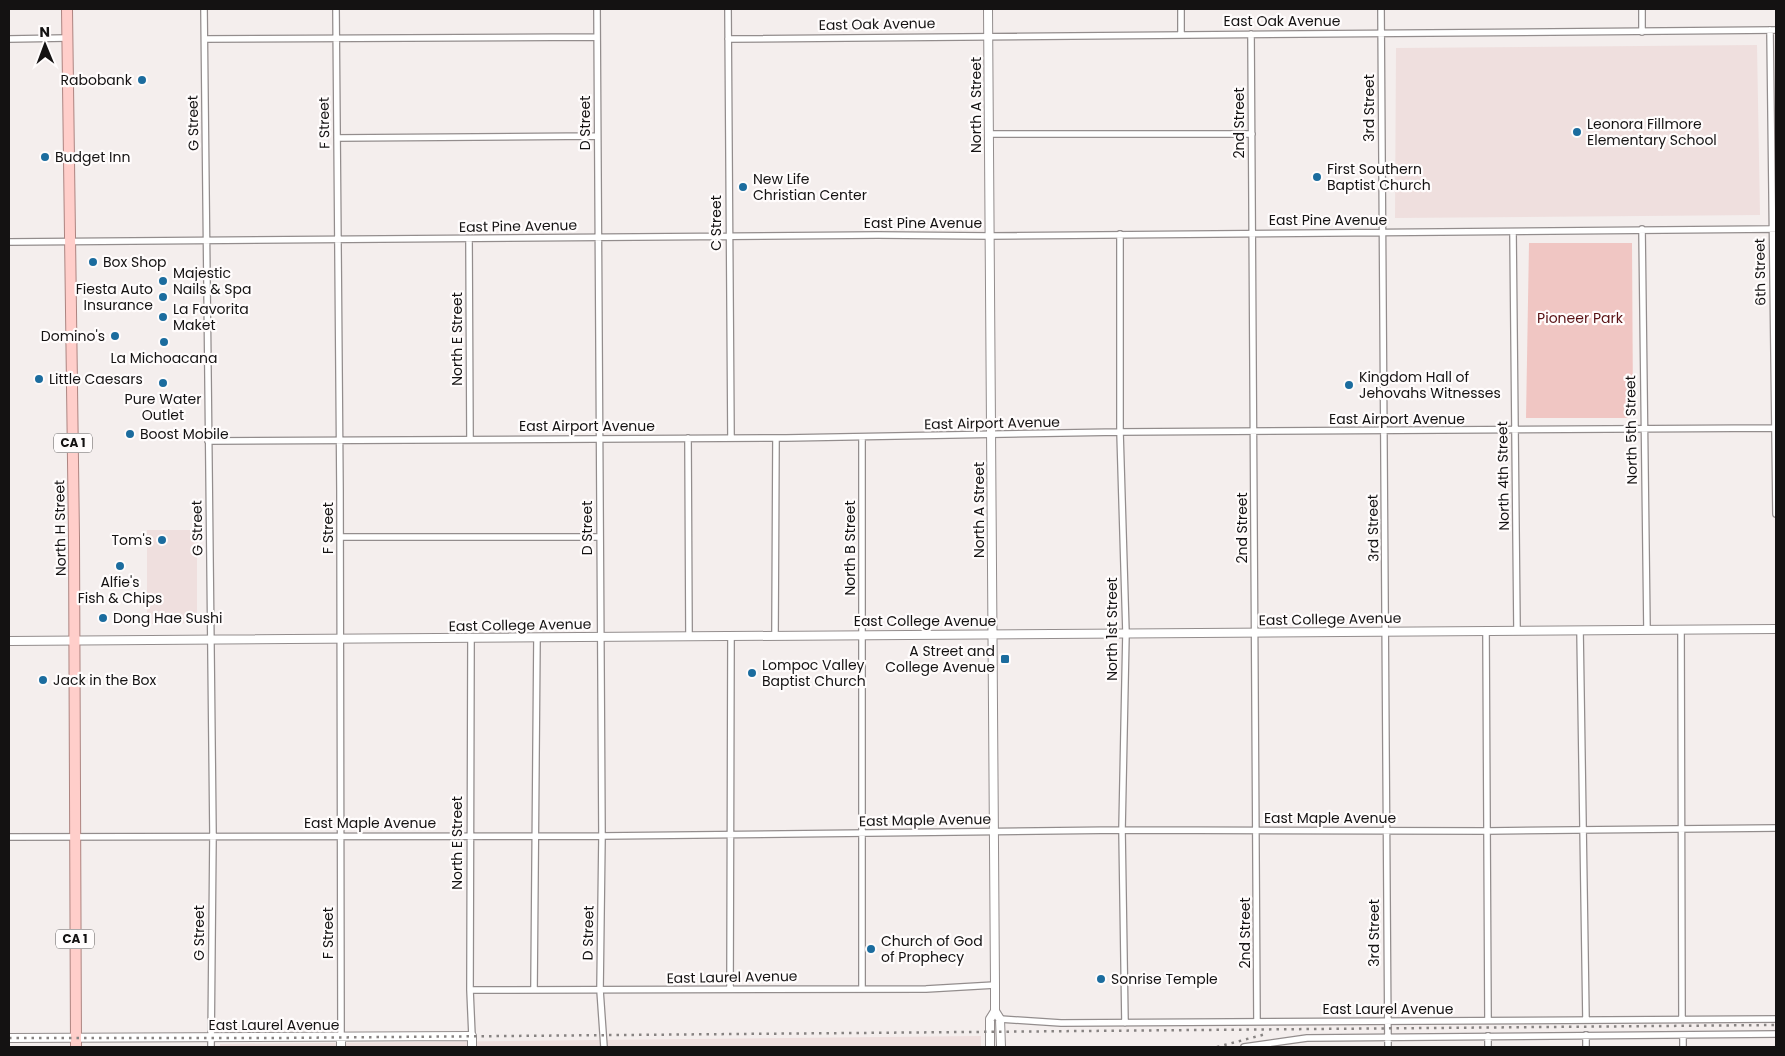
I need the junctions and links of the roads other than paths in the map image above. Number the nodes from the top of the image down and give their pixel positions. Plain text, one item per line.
1 (68, 9) edge
2 (204, 9) edge
3 (336, 9) edge
4 (597, 9) edge
5 (728, 9) edge
6 (988, 9) edge
7 (1181, 9) edge
8 (1381, 9) edge
9 (1642, 9) edge
10 (1773, 30) edge
11 (1642, 32) junction
12 (1181, 33) junction
13 (1251, 34) junction
14 (1382, 34) junction
15 (988, 35) junction
16 (597, 37) junction
17 (67, 38) junction
18 (205, 38) junction
19 (728, 38) junction
20 (9, 39) edge
21 (336, 39) junction
22 (989, 134) junction
23 (1252, 134) junction
24 (597, 136) junction
25 (337, 138) junction
26 (1774, 229) edge
27 (1642, 230) junction
28 (1513, 232) junction
29 (1253, 233) junction
30 (1383, 233) junction
31 (1120, 234) junction
32 (729, 236) junction
33 (990, 236) junction
34 (599, 238) junction
35 (469, 239) junction
36 (208, 240) junction
37 (339, 240) junction
38 (70, 241) junction
39 (9, 242) edge
40 (1776, 428) edge
41 (1643, 429) junction
42 (1515, 430) junction
43 (1120, 432) junction
44 (1384, 432) junction
45 (1254, 433) junction
46 (992, 436) junction
47 (862, 437) junction
48 (600, 438) junction
49 (688, 438) junction
50 (731, 438) junction
51 (776, 438) junction
52 (470, 439) junction
53 (339, 440) junction
54 (208, 441) junction
55 (1776, 514) edge
56 (340, 537) junction
57 (600, 537) junction
58 (1776, 629) edge
59 (1486, 630) junction
60 (1517, 630) junction
61 (1580, 630) junction
62 (1647, 630) junction
63 (1681, 630) junction
64 (1387, 631) junction
65 (1255, 632) junction
66 (992, 633) junction
67 (1126, 633) junction
68 (732, 634) junction
69 (775, 634) junction
70 (862, 634) junction
71 (689, 635) junction
72 (601, 636) junction
73 (537, 637) junction
74 (471, 638) junction
75 (74, 639) junction
76 (211, 639) junction
77 (340, 639) junction
78 (9, 641) edge
79 (1681, 828) junction
80 (1776, 828) edge
81 (1122, 830) junction
82 (1387, 830) junction
83 (1584, 830) junction
84 (1257, 831) junction
85 (1487, 831) junction
86 (994, 832) junction
87 (862, 833) junction
88 (732, 834) junction
89 (213, 835) junction
90 (470, 835) junction
91 (536, 835) junction
92 (340, 836) junction
93 (602, 836) junction
94 (9, 837) edge
95 (74, 837) junction
96 (994, 985) junction
97 (534, 989) junction
98 (730, 989) junction
99 (862, 989) junction
100 (470, 990) junction
101 (600, 990) junction
102 (995, 1011) junction
103 (1000, 1019) junction
104 (1682, 1019) junction
105 (1776, 1019) edge
106 (1488, 1020) junction
107 (1586, 1020) junction
108 (1387, 1021) junction
109 (1257, 1022) junction
110 (1125, 1023) junction
111 (1776, 1034) edge
112 (1586, 1035) junction
113 (1683, 1035) junction
114 (472, 1036) junction
115 (1488, 1036) junction
116 (341, 1037) junction
117 (1388, 1037) junction
118 (9, 1038) edge
119 (211, 1038) junction
120 (76, 1042) edge
121 (1259, 1046) edge
122 (211, 1047) edge
123 (341, 1047) edge
124 (472, 1047) edge
125 (604, 1047) edge
126 (990, 1047) edge
127 (1001, 1047) edge
128 (1244, 1047) edge
129 (1388, 1047) edge
130 (1488, 1047) edge
131 (1586, 1047) edge
132 (1683, 1047) edge

1 - 17 highway, North H Street / CA 1
2 - 18 street, G Street
3 - 21 street, F Street
4 - 16 street, D Street
5 - 19 street, C Street
6 - 15 street, North A Street
7 - 12 street
8 - 14 street, 3rd Street
9 - 11 street
10 - 11 street, East Oak Avenue
10 - 26 street, 6th Street
11 - 14 street, East Oak Avenue
12 - 13 street, East Oak Avenue
12 - 15 street, East Oak Avenue
13 - 14 street, East Oak Avenue
13 - 23 street, 2nd Street
14 - 30 street, 3rd Street
15 - 19 street, East Oak Avenue
15 - 22 street, North A Street
16 - 21 street
16 - 24 street, D Street
17 - 20 street
17 - 38 highway, North H Street / CA 1
18 - 21 street
18 - 36 street, G Street
19 - 32 street, C Street
21 - 25 street, F Street
22 - 23 street
22 - 33 street, North A Street
23 - 29 street, 2nd Street
24 - 25 street
24 - 34 street, D Street
25 - 37 street, F Street
26 - 27 street, East Pine Avenue
26 - 40 street, 6th Street
27 - 28 street, East Pine Avenue
27 - 41 street, North 5th Street
28 - 30 street, East Pine Avenue
28 - 42 street, North 4th Street
29 - 30 street, East Pine Avenue
29 - 31 street, East Pine Avenue
29 - 45 street, 2nd Street
30 - 44 street, 3rd Street
31 - 33 street, East Pine Avenue
31 - 43 street, North 1st Street
32 - 33 street, East Pine Avenue
32 - 34 street, East Pine Avenue
32 - 50 street, C Street
33 - 46 street, North A Street
34 - 35 street, East Pine Avenue
34 - 48 street, D Street
35 - 37 street, East Pine Avenue
35 - 52 street, North E Street
36 - 37 street, East Pine Avenue
36 - 38 street, East Pine Avenue
36 - 54 street, G Street
37 - 53 street, F Street
38 - 39 street, East Pine Avenue
38 - 75 highway, North H Street / CA 1
40 - 41 street, East Airport Avenue
40 - 55 street, 6th Street
41 - 42 street, East Airport Avenue
41 - 62 street, North 5th Street
42 - 44 street, East Airport Avenue
42 - 60 street, North 4th Street
43 - 45 street, East Airport Avenue
43 - 46 street, East Airport Avenue
43 - 67 street, North 1st Street
44 - 45 street, East Airport Avenue
44 - 64 street, 3rd Street
45 - 65 street, 2nd Street
46 - 47 street, East Airport Avenue
46 - 66 street, North A Street
47 - 51 street, East Airport Avenue
47 - 70 street, North B Street
48 - 49 street, East Airport Avenue
48 - 52 street, East Airport Avenue
48 - 57 street, D Street
49 - 50 street, East Airport Avenue
49 - 71 street
50 - 51 street, East Airport Avenue
51 - 69 street
52 - 53 street, East Airport Avenue
53 - 54 street, East Airport Avenue
53 - 56 street, F Street
54 - 76 street, G Street
56 - 57 street
56 - 77 street, F Street
57 - 72 street, D Street
58 - 63 street, East College Avenue
59 - 60 street, East College Avenue
59 - 64 street, East College Avenue
59 - 85 street
60 - 61 street, East College Avenue
61 - 62 street, East College Avenue
61 - 83 street
62 - 63 street, East College Avenue
63 - 79 street
64 - 65 street, East College Avenue
64 - 82 street, 3rd Street
65 - 67 street, East College Avenue
65 - 84 street, 2nd Street
66 - 67 street, East College Avenue
66 - 70 street, East College Avenue
66 - 86 street, North A Street
67 - 81 street, North 1st Street
68 - 69 street, East College Avenue
68 - 71 street, East College Avenue
68 - 88 street
69 - 70 street, East College Avenue
70 - 87 street, North B Street
71 - 72 street, East College Avenue
72 - 73 street, East College Avenue
72 - 93 street, D Street
73 - 74 street, East College Avenue
73 - 91 street
74 - 77 street, East College Avenue
74 - 90 street, North E Street
75 - 76 street, East College Avenue
75 - 78 street, East College Avenue
75 - 95 highway, North H Street / CA 1
76 - 77 street, East College Avenue
76 - 89 street, G Street
77 - 92 street, F Street
79 - 80 street, East Maple Avenue
79 - 83 street, East Maple Avenue
79 - 104 street
81 - 84 street, East Maple Avenue
81 - 86 street, East Maple Avenue
81 - 110 street, North 1st Street
82 - 84 street, East Maple Avenue
82 - 85 street, East Maple Avenue
82 - 108 street, 3rd Street
83 - 85 street, East Maple Avenue
83 - 107 street
84 - 109 street, 2nd Street
85 - 106 street
86 - 87 street, East Maple Avenue
86 - 96 street, North A Street
87 - 88 street, East Maple Avenue
87 - 99 street, North B Street
88 - 93 street, East Maple Avenue
88 - 98 street
89 - 92 street, East Maple Avenue
89 - 95 street, East Maple Avenue
89 - 119 street, G Street
90 - 91 street, East Maple Avenue
90 - 92 street, East Maple Avenue
90 - 100 street, North E Street
91 - 93 street, East Maple Avenue
91 - 97 street
92 - 116 street, F Street
93 - 101 street, D Street
94 - 95 street, East Maple Avenue
95 - 120 highway, North H Street / CA 1
96 - 99 street, East Laurel Avenue
96 - 102 street, North A Street
97 - 100 street, East Laurel Avenue
97 - 101 street, East Laurel Avenue
98 - 99 street, East Laurel Avenue
98 - 101 street, East Laurel Avenue
100 - 114 street, North E Street
101 - 125 street, D Street
102 - 103 street, North A Street
102 - 126 street, North A Street
103 - 110 street, East Laurel Avenue
103 - 127 street, North A Street
104 - 105 street, East Laurel Avenue
104 - 107 street, East Laurel Avenue
106 - 107 street, East Laurel Avenue
106 - 108 street, East Laurel Avenue
108 - 109 street, East Laurel Avenue
108 - 117 street, 3rd Street
109 - 110 street, East Laurel Avenue
111 - 113 street, East Laurel Avenue
112 - 113 street, East Laurel Avenue
112 - 115 street, East Laurel Avenue
112 - 131 street
113 - 132 street
114 - 116 street, East Laurel Avenue
114 - 124 street, North E Street
115 - 117 street, East Laurel Avenue
115 - 130 street
116 - 119 street, East Laurel Avenue
116 - 123 street, F Street
117 - 121 street, East Laurel Avenue
117 - 129 street, 3rd Street
118 - 120 street, East Laurel Avenue
119 - 120 street, East Laurel Avenue
119 - 122 street, G Street
121 - 128 street, East Laurel Avenue

